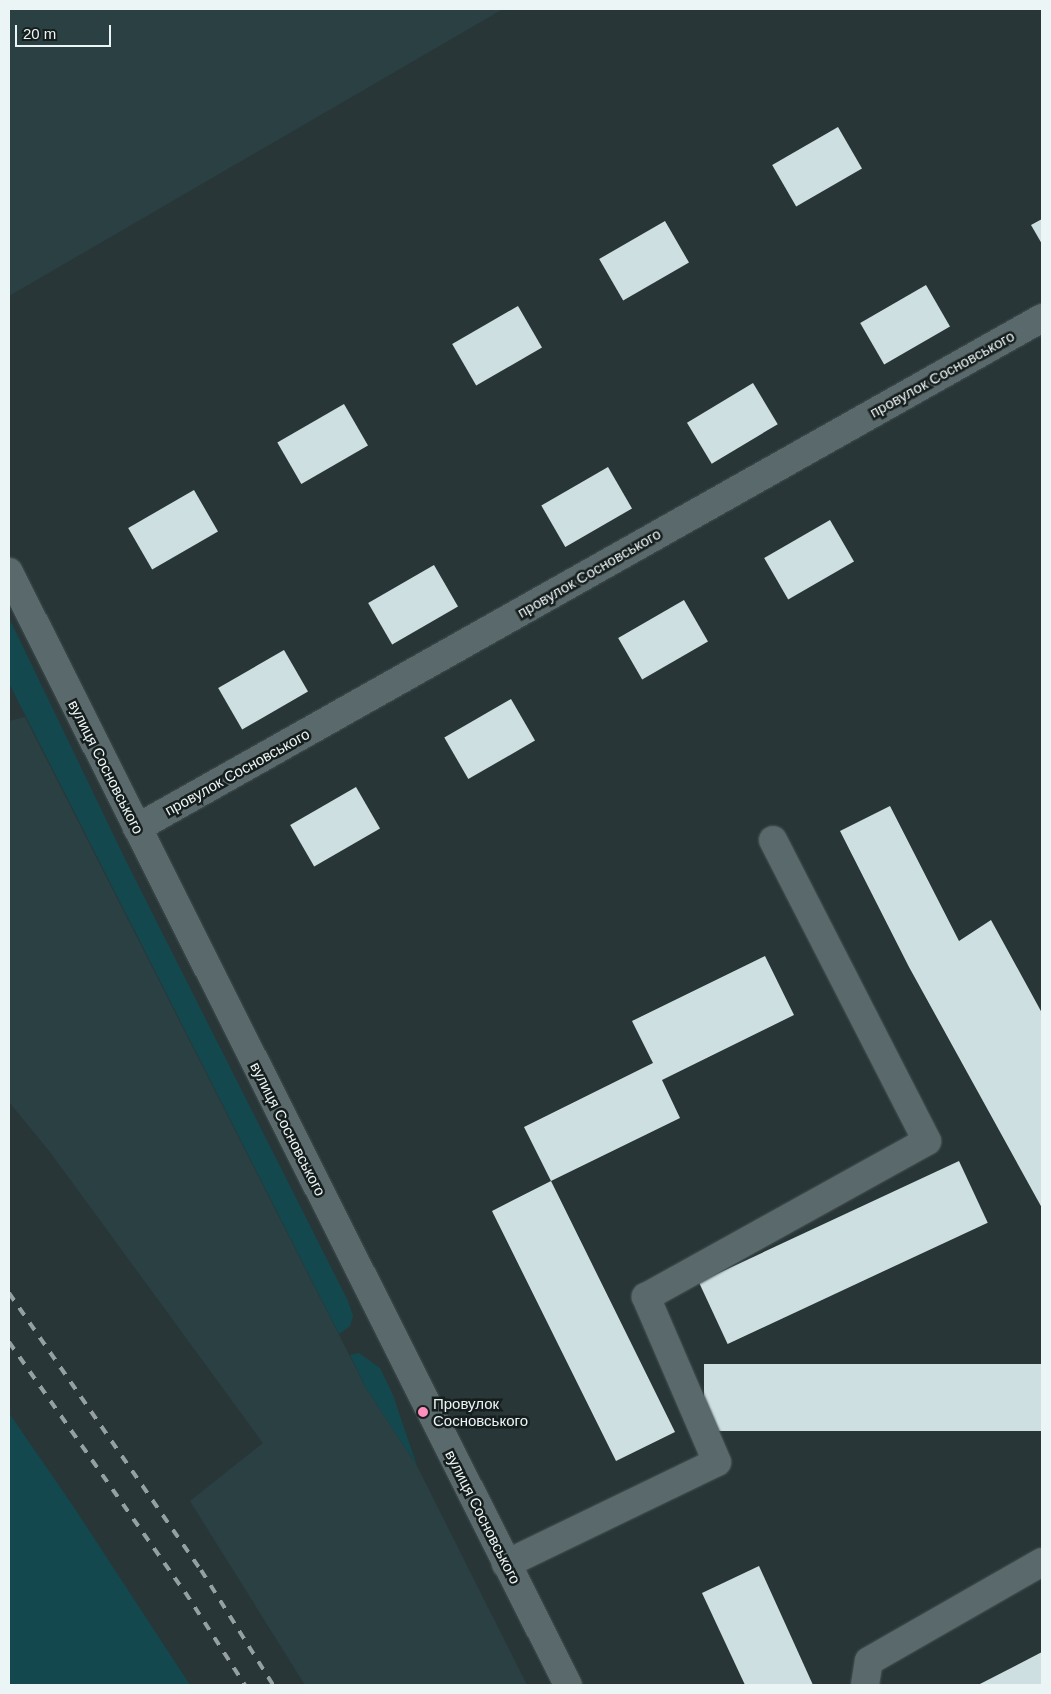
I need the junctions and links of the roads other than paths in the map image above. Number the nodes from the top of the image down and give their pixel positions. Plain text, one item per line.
1 (1042, 318) edge
2 (9, 572) edge
3 (137, 828) junction
4 (773, 840) dead end
5 (1042, 1562) edge
6 (506, 1564) junction
7 (568, 1685) edge
8 (865, 1685) edge

1 - 3 street, провулок Сосновського
2 - 3 street, вулиця Сосновського
3 - 6 street, вулиця Сосновського
4 - 6 street
5 - 8 street
6 - 7 street, вулиця Сосновського

